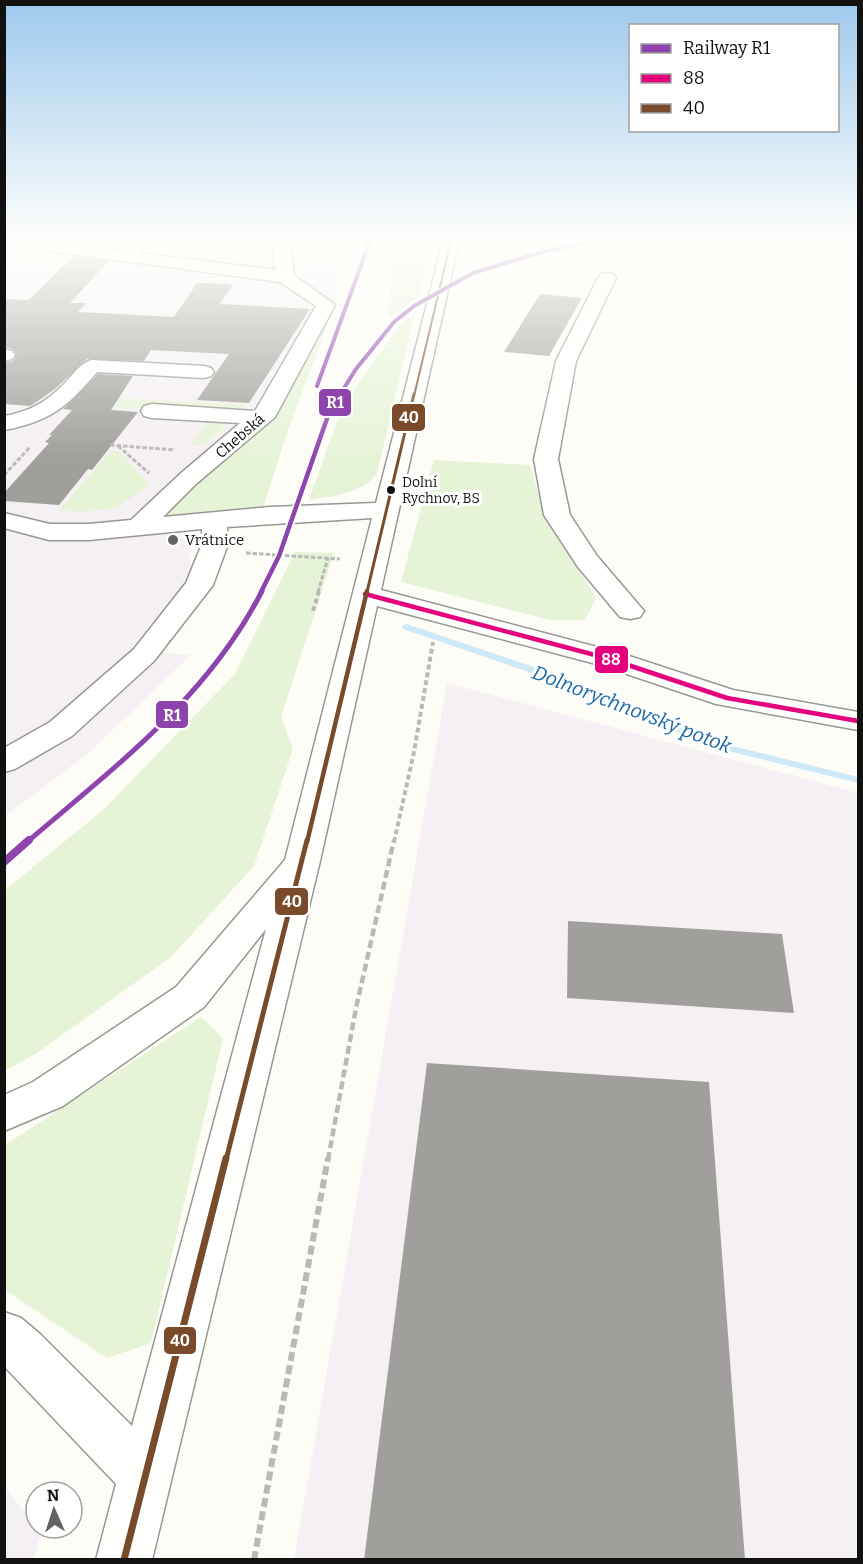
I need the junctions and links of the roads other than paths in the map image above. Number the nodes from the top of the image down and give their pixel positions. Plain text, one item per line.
1 (321, 314) edge
2 (433, 314) edge
3 (589, 314) edge
4 (75, 385) junction
5 (132, 388) dead end
6 (190, 392) dead end
7 (152, 411) dead end
8 (262, 418) junction
9 (4, 423) edge
10 (386, 510) junction
11 (4, 520) edge
12 (139, 527) junction
13 (215, 532) junction
14 (365, 594) junction
15 (630, 611) dead end
16 (858, 721) edge
17 (4, 762) edge
18 (302, 861) junction
19 (4, 1114) edge
20 (4, 1334) edge
21 (144, 1474) junction
22 (124, 1560) edge

1 - 8 street, Chebská
2 - 10 street
3 - 15 street
4 - 5 street
4 - 6 street
4 - 9 street
7 - 8 street
8 - 12 street, Chebská
10 - 13 street
10 - 14 street
11 - 12 street
12 - 13 street
13 - 17 street
14 - 16 street
14 - 18 street
18 - 19 street
18 - 21 street
20 - 21 street
21 - 22 street

